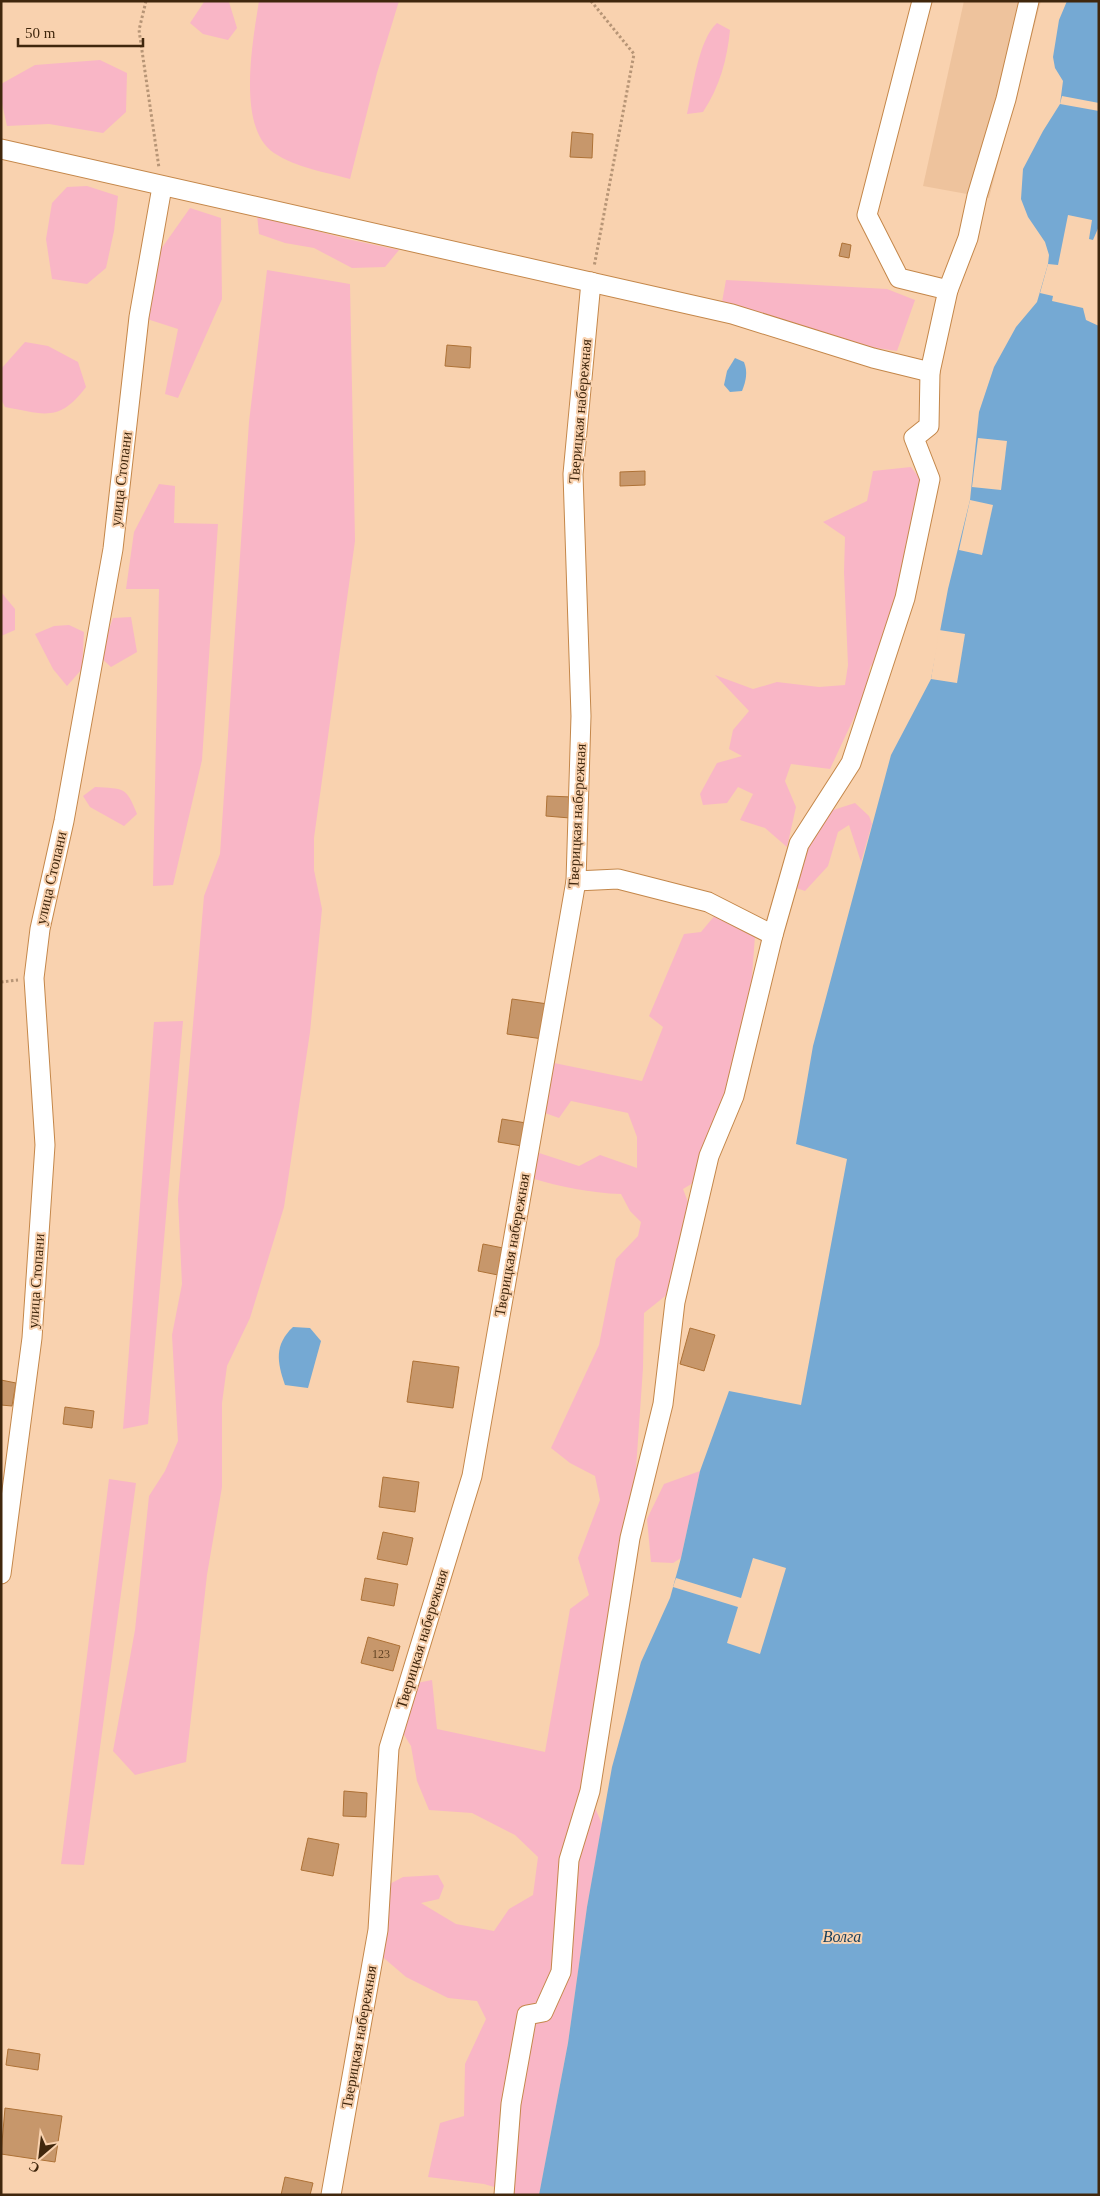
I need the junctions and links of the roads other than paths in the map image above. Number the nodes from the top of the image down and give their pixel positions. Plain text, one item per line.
1 (922, 1) edge
2 (1029, 1) edge
3 (1, 149) edge
4 (162, 187) junction
5 (591, 282) junction
6 (948, 290) junction
7 (930, 372) junction
8 (576, 881) junction
9 (773, 935) junction
10 (1, 1574) edge
11 (332, 2195) edge
12 (504, 2195) edge

1 - 6 street
2 - 6 street
3 - 4 street
4 - 5 street
4 - 10 street, улица Стопани
5 - 7 street
5 - 8 street, Тверицкая набережная
6 - 7 street
7 - 9 street
8 - 9 street
8 - 11 street, Тверицкая набережная
9 - 12 street

